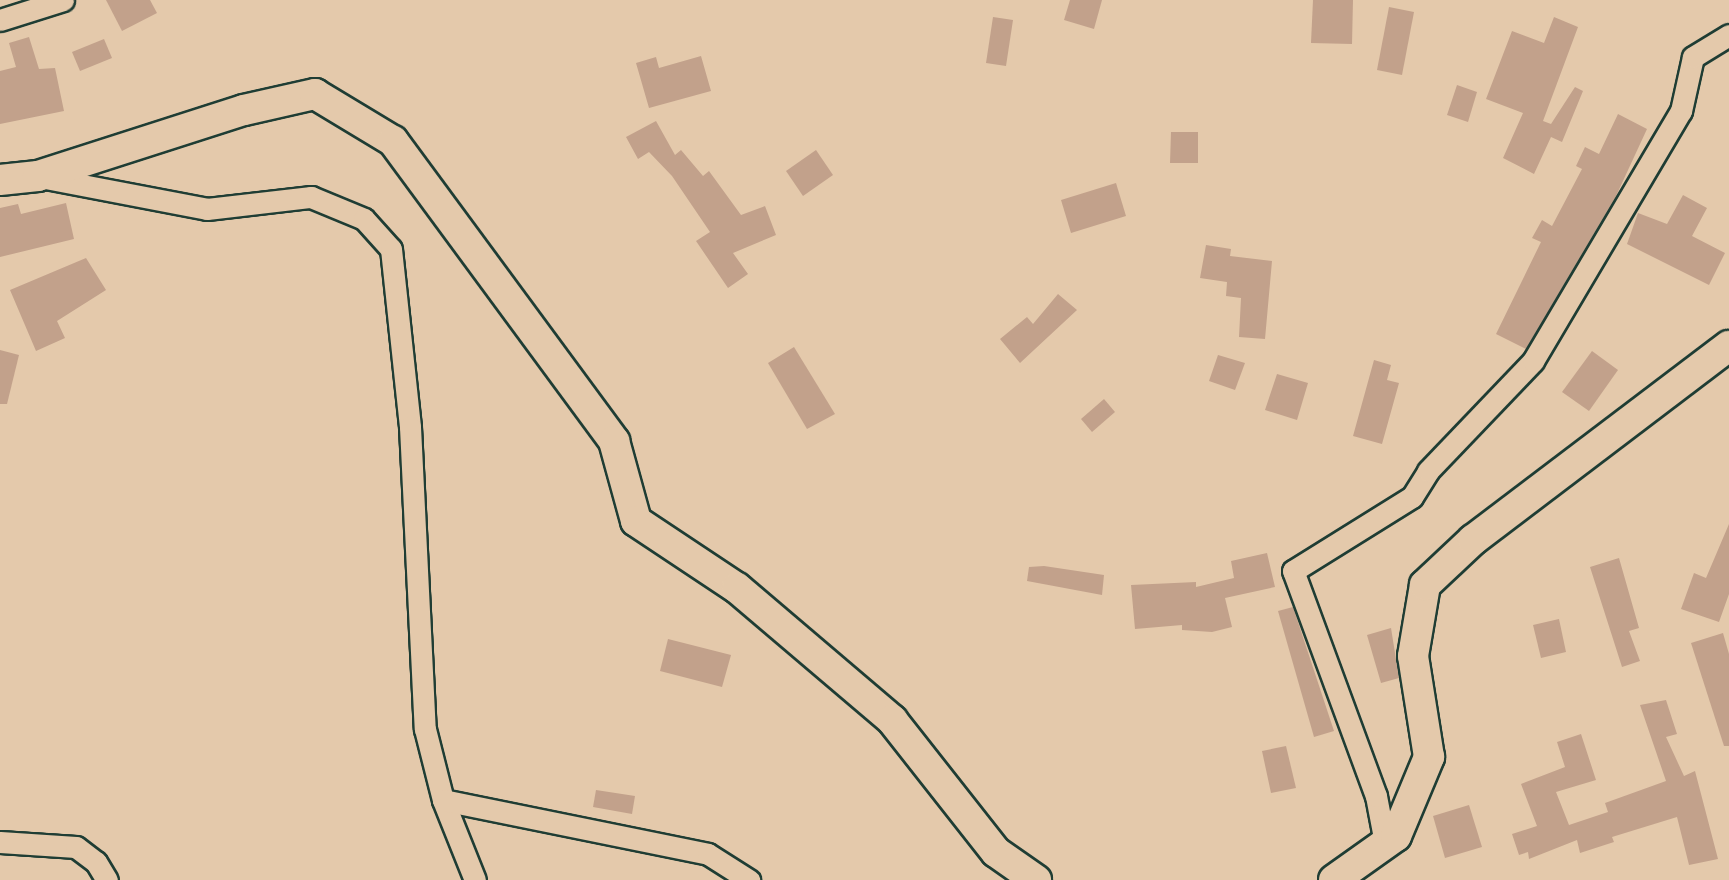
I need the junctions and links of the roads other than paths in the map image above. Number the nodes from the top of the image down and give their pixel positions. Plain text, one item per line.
1 (63, 0) edge
2 (0, 20) edge
3 (1729, 35) edge
4 (38, 176) junction
5 (0, 180) edge
6 (1729, 346) edge
7 (443, 800) junction
8 (2, 843) edge
9 (1385, 843) junction
10 (106, 880) edge
11 (475, 880) edge
12 (749, 880) edge
13 (1036, 880) edge
14 (1334, 880) edge

1 - 2 street
3 - 9 street
4 - 5 main road
4 - 7 street
4 - 13 main road
6 - 9 main road
7 - 11 street
7 - 12 street
8 - 10 street
9 - 14 main road

